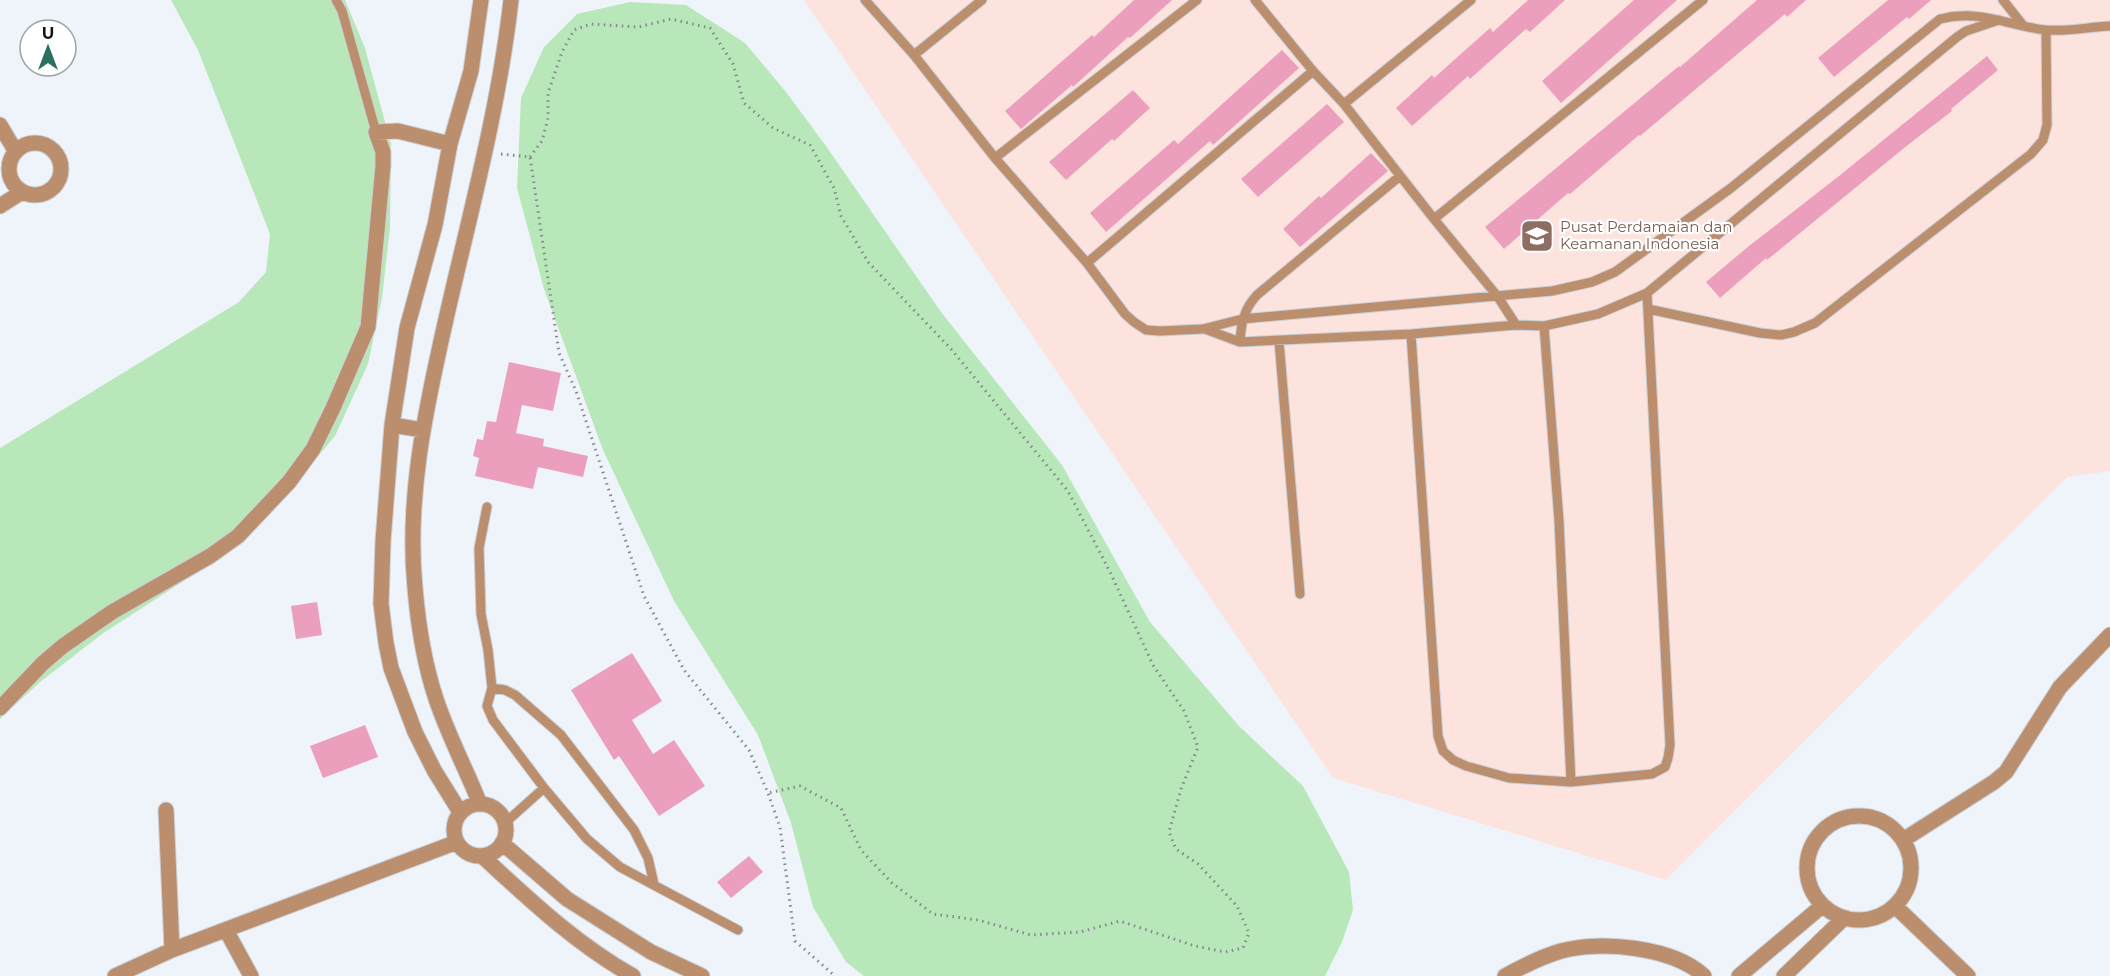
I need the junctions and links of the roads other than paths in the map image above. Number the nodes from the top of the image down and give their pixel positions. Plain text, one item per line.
1 (336, 0) edge
2 (481, 0) edge
3 (511, 0) edge
4 (865, 0) edge
5 (982, 0) edge
6 (1197, 0) edge
7 (1255, 0) edge
8 (1471, 0) edge
9 (1703, 0) edge
10 (2003, 0) edge
11 (2001, 20) junction
12 (2022, 24) junction
13 (2110, 26) edge
14 (2046, 30) junction
15 (914, 55) junction
16 (1313, 71) junction
17 (1344, 104) junction
18 (0, 125) edge
19 (376, 132) junction
20 (450, 144) junction
21 (16, 152) junction
22 (995, 158) junction
23 (1400, 176) junction
24 (22, 192) junction
25 (0, 206) edge
26 (1434, 219) junction
27 (1087, 263) junction
28 (1647, 293) junction
29 (1498, 297) junction
30 (1648, 309) junction
31 (1242, 319) junction
32 (1515, 325) junction
33 (1544, 326) junction
34 (1203, 329) junction
35 (1411, 334) junction
36 (1280, 341) junction
37 (1240, 342) junction
38 (392, 425) junction
39 (423, 430) junction
40 (487, 507) dead end
41 (1300, 594) dead end
42 (2110, 635) edge
43 (492, 688) junction
44 (0, 708) edge
45 (1571, 783) junction
46 (544, 788) junction
47 (480, 804) junction
48 (166, 810) dead end
49 (460, 812) junction
50 (505, 823) junction
51 (1903, 840) junction
52 (457, 842) junction
53 (502, 843) junction
54 (482, 856) junction
55 (654, 884) junction
56 (1822, 906) junction
57 (1895, 906) junction
58 (1844, 918) junction
59 (226, 930) junction
60 (738, 930) dead end
61 (172, 950) junction
62 (115, 976) edge
63 (251, 976) edge
64 (633, 976) edge
65 (702, 976) edge
66 (1505, 976) edge
67 (1704, 976) edge
68 (1739, 976) edge
69 (1784, 976) edge
70 (1968, 976) edge

1 - 19 lane
2 - 20 street
3 - 39 street
4 - 15 lane
5 - 15 lane
6 - 22 lane
7 - 16 lane
8 - 17 lane
9 - 26 lane
10 - 12 lane
11 - 12 lane
11 - 28 lane
11 - 29 lane
12 - 14 lane
13 - 14 lane
14 - 30 lane
15 - 22 lane
16 - 17 lane
16 - 27 lane
17 - 23 lane
18 - 21 street
19 - 20 street
19 - 44 street
20 - 38 street
21 - 24 street
21 - 24 street
22 - 27 lane
23 - 26 lane
23 - 31 lane
24 - 25 street
26 - 29 lane
27 - 34 lane
28 - 30 lane
28 - 33 lane
29 - 31 lane
29 - 32 lane
30 - 45 lane
31 - 34 lane
31 - 37 lane
32 - 33 lane
32 - 35 lane
33 - 45 lane
34 - 37 lane
35 - 36 lane
35 - 45 lane
36 - 37 lane
36 - 41 lane
38 - 39 street
38 - 49 street
39 - 47 street
40 - 43 lane
42 - 51 street
43 - 46 lane
43 - 55 lane
46 - 50 lane
46 - 55 lane
47 - 49 street
47 - 50 street
48 - 61 street
49 - 52 street
50 - 53 street
51 - 56 street
51 - 57 street
52 - 54 street
52 - 59 street
53 - 54 street
53 - 65 street
54 - 64 street
55 - 60 lane
56 - 58 street
56 - 68 street
57 - 58 street
57 - 70 street
58 - 69 street
59 - 61 street
59 - 63 street
61 - 62 street
66 - 67 street

